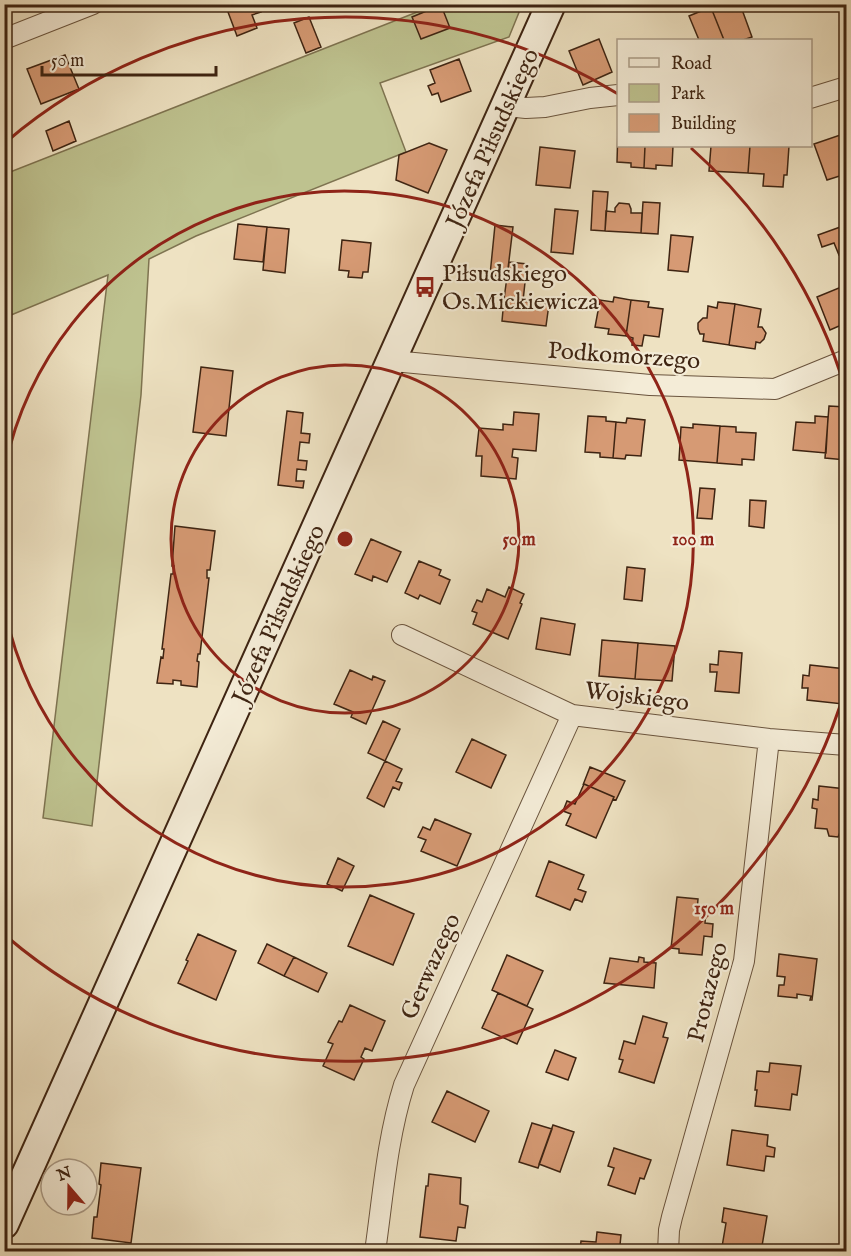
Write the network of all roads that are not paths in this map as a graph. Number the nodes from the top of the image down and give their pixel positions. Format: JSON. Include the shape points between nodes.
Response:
{"nodes":[{"id":1,"x":93,"y":4,"type":"edge"},
{"id":2,"x":551,"y":4,"type":"edge"},
{"id":3,"x":4,"y":39,"type":"edge"},
{"id":4,"x":846,"y":87,"type":"edge"},
{"id":5,"x":617,"y":95,"type":"edge"},
{"id":6,"x":812,"y":97,"type":"edge"},
{"id":7,"x":507,"y":105,"type":"junction"},
{"id":8,"x":846,"y":360,"type":"edge"},
{"id":9,"x":393,"y":361,"type":"junction"},
{"id":10,"x":402,"y":635,"type":"dead end"},
{"id":11,"x":572,"y":714,"type":"junction"},
{"id":12,"x":769,"y":739,"type":"junction"},
{"id":13,"x":846,"y":745,"type":"edge"},
{"id":14,"x":4,"y":1224,"type":"edge"},
{"id":15,"x":375,"y":1251,"type":"edge"},
{"id":16,"x":668,"y":1251,"type":"edge"}],
"edges":[{"from":1,"to":3,"type":"street"},
{"from":2,"to":7,"type":"street","name":"Józefa Piłsudskiego"},
{"from":4,"to":6,"type":"street"},
{"from":5,"to":7,"type":"street","via":[[545,107]]},
{"from":7,"to":9,"type":"street","name":"Józefa Piłsudskiego"},
{"from":8,"to":9,"type":"street","name":"Podkomorzego","via":[[775,389],[650,386]]},
{"from":9,"to":14,"type":"street","name":"Józefa Piłsudskiego"},
{"from":10,"to":11,"type":"street","name":"Wojskiego"},
{"from":11,"to":12,"type":"street","name":"Wojskiego"},
{"from":11,"to":15,"type":"street","name":"Gerwazego","via":[[404,1085],[391,1135]]},
{"from":12,"to":13,"type":"street","name":"Wojskiego"},
{"from":12,"to":16,"type":"street","name":"Protazego","via":[[744,961],[672,1217]]}]}
